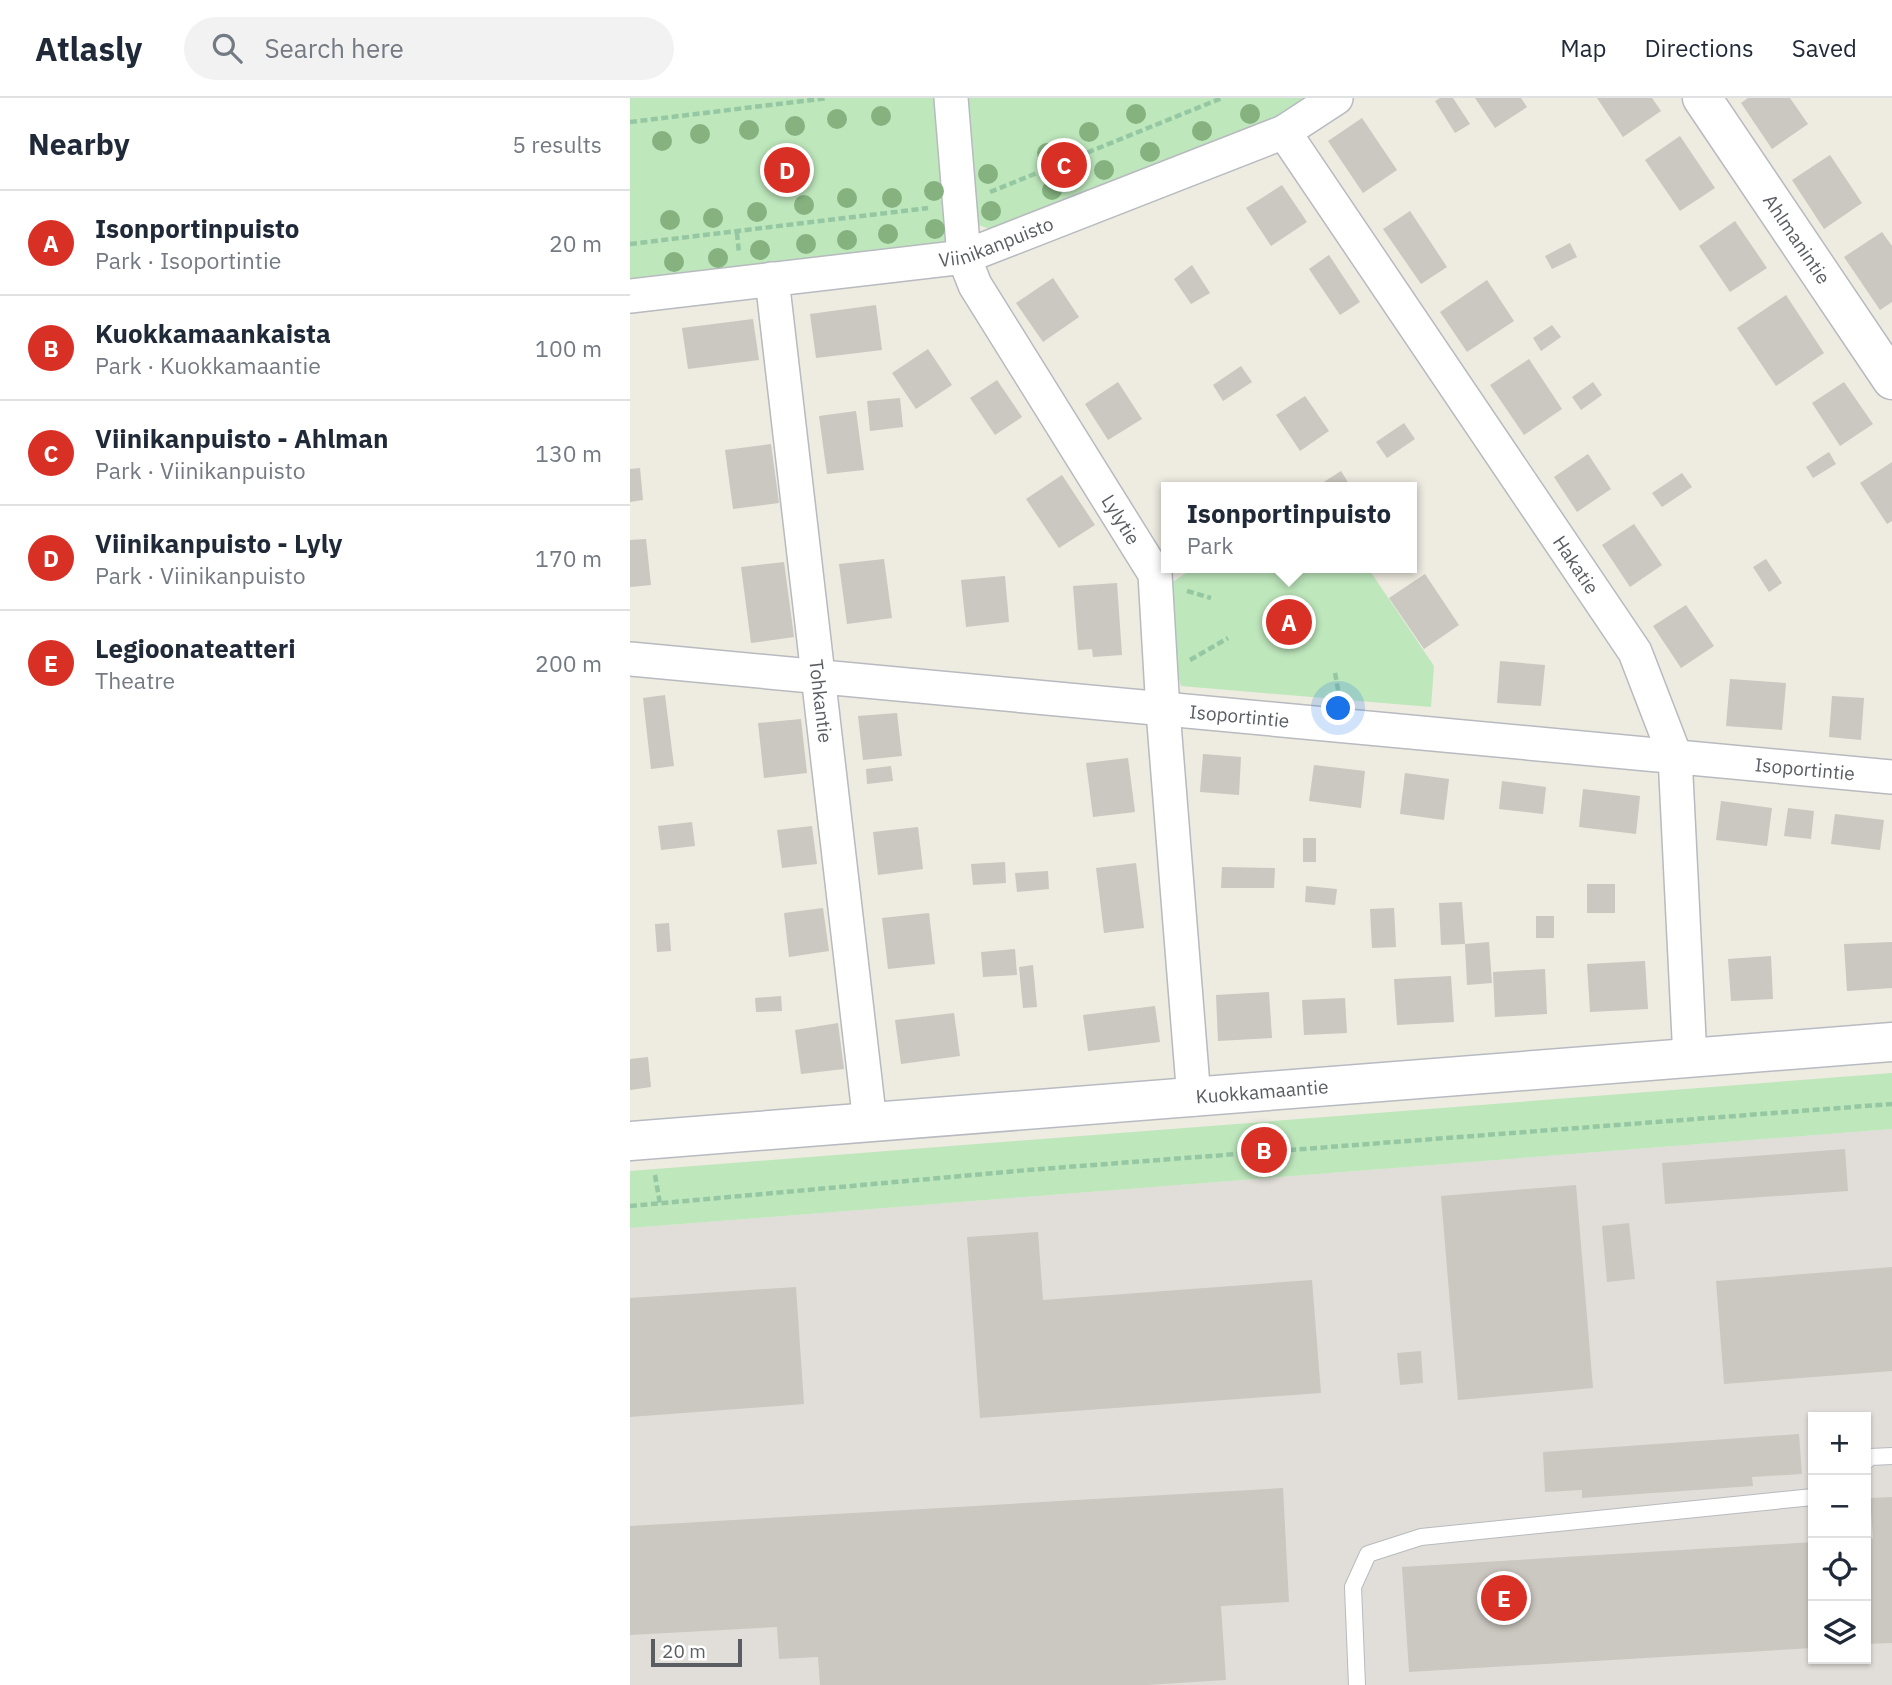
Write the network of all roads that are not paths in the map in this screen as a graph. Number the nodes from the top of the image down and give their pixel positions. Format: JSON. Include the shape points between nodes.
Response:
{"nodes":[{"id":1,"x":951,"y":98,"type":"edge"},
{"id":2,"x":1336,"y":98,"type":"edge"},
{"id":3,"x":1702,"y":98,"type":"edge"},
{"id":4,"x":1284,"y":132,"type":"junction"},
{"id":5,"x":964,"y":257,"type":"junction"},
{"id":6,"x":772,"y":279,"type":"junction"},
{"id":7,"x":630,"y":296,"type":"edge"},
{"id":8,"x":1892,"y":380,"type":"edge"},
{"id":9,"x":630,"y":659,"type":"edge"},
{"id":10,"x":821,"y":676,"type":"junction"},
{"id":11,"x":1163,"y":711,"type":"junction"},
{"id":12,"x":1675,"y":756,"type":"junction"},
{"id":13,"x":1892,"y":777,"type":"edge"},
{"id":14,"x":1892,"y":1042,"type":"edge"},
{"id":15,"x":1690,"y":1059,"type":"junction"},
{"id":16,"x":1194,"y":1099,"type":"junction"},
{"id":17,"x":870,"y":1123,"type":"junction"},
{"id":18,"x":630,"y":1141,"type":"edge"},
{"id":19,"x":1892,"y":1456,"type":"edge"},
{"id":20,"x":1871,"y":1457,"type":"edge"},
{"id":21,"x":1808,"y":1497,"type":"edge"},
{"id":22,"x":1357,"y":1685,"type":"edge"}],
"edges":[{"from":1,"to":5,"type":"street","name":"Lylytie"},
{"from":2,"to":4,"type":"street","name":"Viinikanpuisto"},
{"from":3,"to":8,"type":"main road","name":"Ahlmanintie"},
{"from":4,"to":5,"type":"street","name":"Viinikanpuisto"},
{"from":4,"to":12,"type":"street","name":"Hakatie","via":[[1635,652]]},
{"from":5,"to":6,"type":"street","name":"Viinikanpuisto"},
{"from":5,"to":11,"type":"street","name":"Lylytie","via":[[975,285],[1155,574]]},
{"from":6,"to":7,"type":"street","name":"Viinikanpuisto"},
{"from":6,"to":10,"type":"street","name":"Tohkantie"},
{"from":9,"to":10,"type":"street","name":"Isoportintie"},
{"from":10,"to":11,"type":"street","name":"Isoportintie"},
{"from":10,"to":17,"type":"street","name":"Tohkantie"},
{"from":11,"to":12,"type":"street","name":"Isoportintie"},
{"from":11,"to":16,"type":"street","name":"Lylytie"},
{"from":12,"to":13,"type":"street","name":"Isoportintie"},
{"from":12,"to":15,"type":"street","name":"Hakatie"},
{"from":14,"to":15,"type":"main road","name":"Kuokkamaantie"},
{"from":15,"to":16,"type":"main road","name":"Kuokkamaantie"},
{"from":16,"to":17,"type":"main road","name":"Kuokkamaantie"},
{"from":17,"to":18,"type":"main road","name":"Kuokkamaantie"},
{"from":19,"to":20,"type":"lane"},
{"from":21,"to":22,"type":"lane","via":[[1420,1536],[1368,1554],[1353,1587]]}]}
